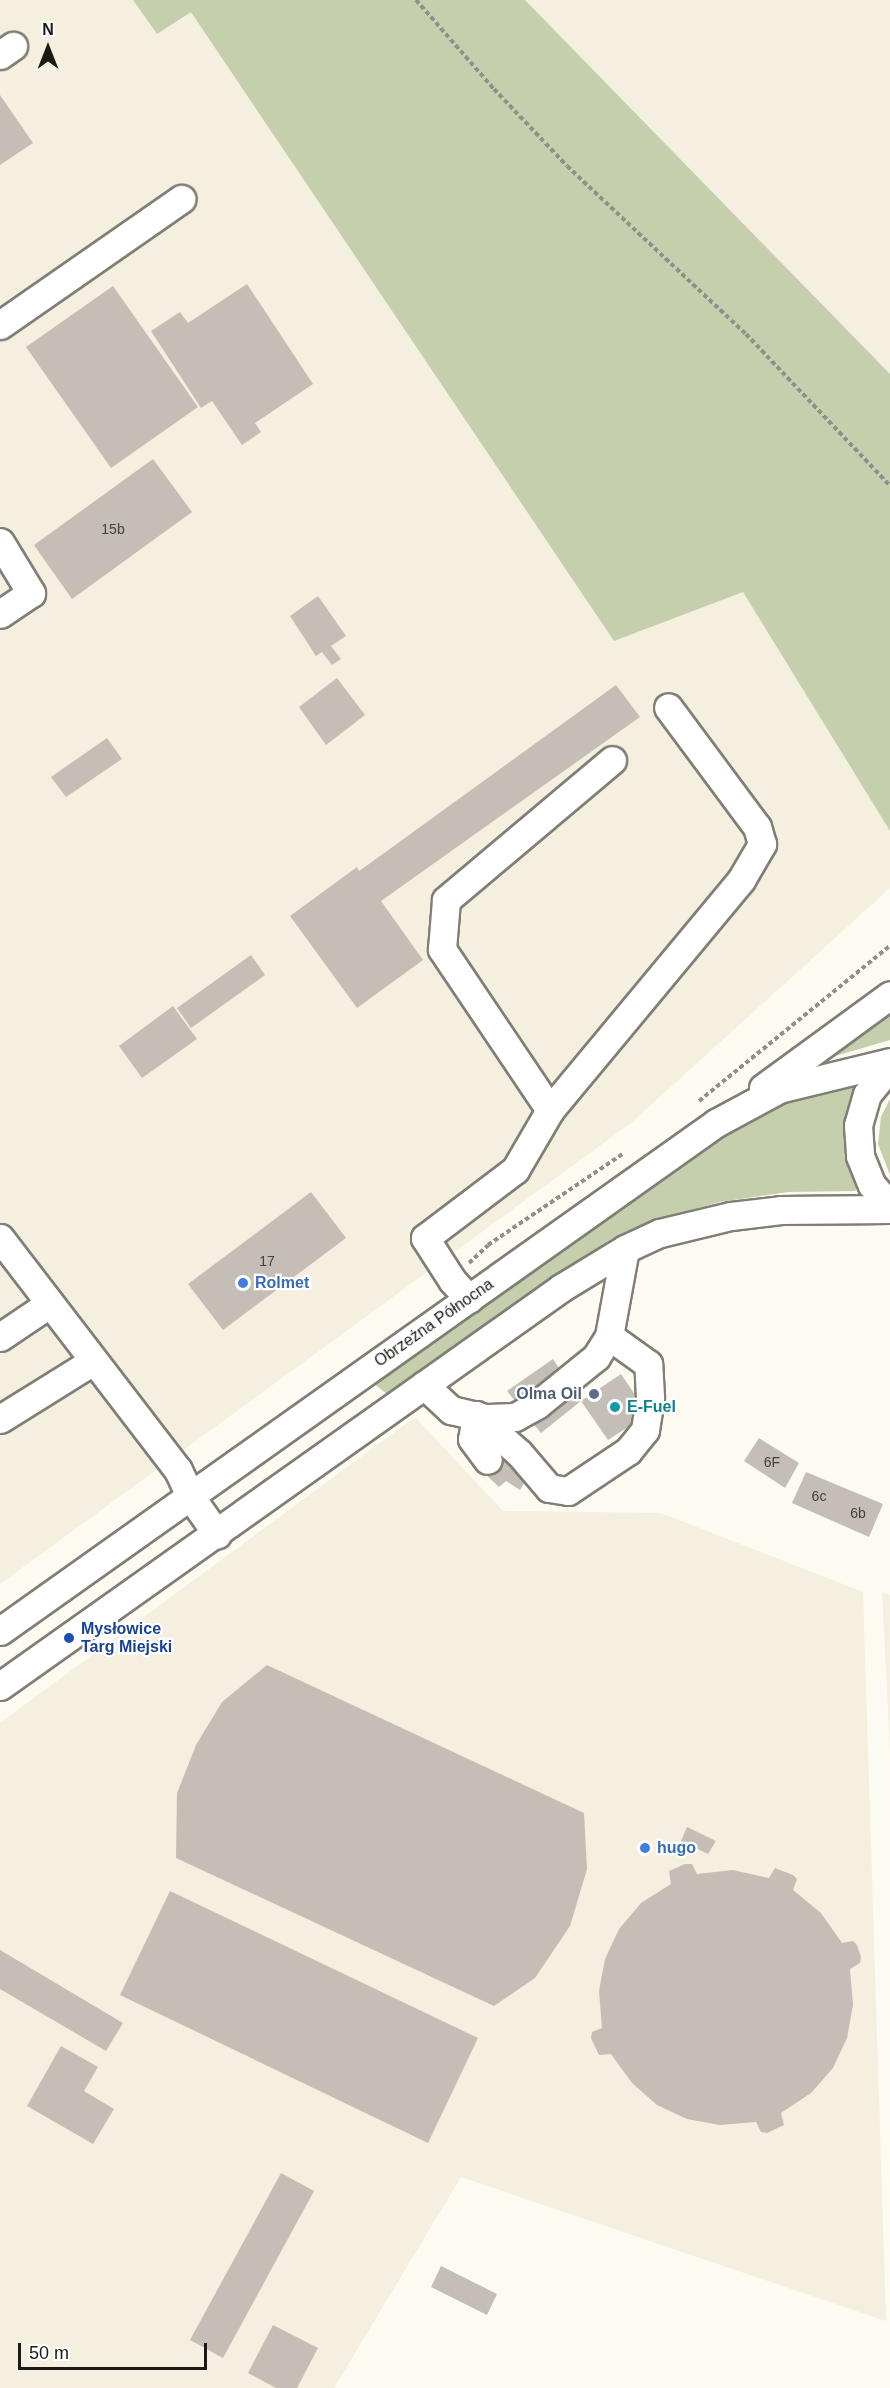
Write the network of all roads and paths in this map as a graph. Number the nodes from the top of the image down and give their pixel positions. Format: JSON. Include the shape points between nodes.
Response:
{"nodes":[{"id":1,"x":416,"y":0,"type":"edge"},
{"id":2,"x":181,"y":199,"type":"dead end"},
{"id":3,"x":0,"y":325,"type":"edge"},
{"id":4,"x":890,"y":486,"type":"edge"},
{"id":5,"x":0,"y":542,"type":"edge"},
{"id":6,"x":0,"y":614,"type":"edge"},
{"id":7,"x":668,"y":707,"type":"dead end"},
{"id":8,"x":612,"y":760,"type":"dead end"},
{"id":9,"x":890,"y":946,"type":"edge"},
{"id":10,"x":890,"y":995,"type":"edge"},
{"id":11,"x":890,"y":1064,"type":"edge"},
{"id":12,"x":696,"y":1103,"type":"dead end"},
{"id":13,"x":550,"y":1110,"type":"junction"},
{"id":14,"x":716,"y":1123,"type":"junction"},
{"id":15,"x":633,"y":1148,"type":"dead end"},
{"id":16,"x":890,"y":1208,"type":"edge"},
{"id":17,"x":625,"y":1249,"type":"junction"},
{"id":18,"x":5,"y":1255,"type":"edge"},
{"id":19,"x":461,"y":1289,"type":"junction"},
{"id":20,"x":49,"y":1304,"type":"junction"},
{"id":21,"x":609,"y":1336,"type":"junction"},
{"id":22,"x":0,"y":1337,"type":"edge"},
{"id":23,"x":93,"y":1361,"type":"junction"},
{"id":24,"x":424,"y":1385,"type":"junction"},
{"id":25,"x":476,"y":1415,"type":"junction"},
{"id":26,"x":0,"y":1419,"type":"edge"},
{"id":27,"x":488,"y":1460,"type":"dead end"},
{"id":28,"x":190,"y":1496,"type":"junction"},
{"id":29,"x":217,"y":1534,"type":"junction"},
{"id":30,"x":0,"y":1631,"type":"edge"},
{"id":31,"x":0,"y":1686,"type":"edge"}],
"edges":[{"from":1,"to":4,"type":"path","via":[[567,166],[746,334]]},
{"from":2,"to":3,"type":"street"},
{"from":5,"to":6,"type":"street","via":[[31,593]]},
{"from":7,"to":13,"type":"street","via":[[757,826],[762,844],[741,880]]},
{"from":8,"to":13,"type":"street","via":[[446,900],[442,949]]},
{"from":9,"to":12,"type":"path"},
{"from":10,"to":14,"type":"street"},
{"from":11,"to":14,"type":"street","name":"Obrzeżna Północna","via":[[779,1089]]},
{"from":11,"to":16,"type":"street","via":[[867,1094],[858,1125],[860,1156],[872,1185]]},
{"from":13,"to":19,"type":"street","via":[[515,1170],[425,1238]]},
{"from":14,"to":19,"type":"street","name":"Obrzeżna Północna"},
{"from":15,"to":19,"type":"path","via":[[488,1245]]},
{"from":16,"to":17,"type":"street","via":[[781,1210],[731,1216],[660,1233]]},
{"from":17,"to":21,"type":"street"},
{"from":17,"to":24,"type":"street","via":[[561,1288]]},
{"from":18,"to":20,"type":"street"},
{"from":19,"to":28,"type":"street","name":"Obrzeżna Północna"},
{"from":20,"to":22,"type":"street"},
{"from":20,"to":23,"type":"street"},
{"from":21,"to":25,"type":"street","via":[[596,1357],[538,1404],[515,1417]]},
{"from":21,"to":25,"type":"street","via":[[648,1365],[650,1397],[645,1430],[628,1450],[568,1491],[537,1485],[519,1453]]},
{"from":23,"to":26,"type":"street"},
{"from":23,"to":28,"type":"street","via":[[178,1470]]},
{"from":24,"to":25,"type":"street","via":[[451,1410]]},
{"from":24,"to":29,"type":"street"},
{"from":25,"to":27,"type":"street","via":[[472,1439]]},
{"from":28,"to":29,"type":"street"},
{"from":28,"to":30,"type":"street","name":"Obrzeżna Północna"},
{"from":29,"to":31,"type":"street"}]}
